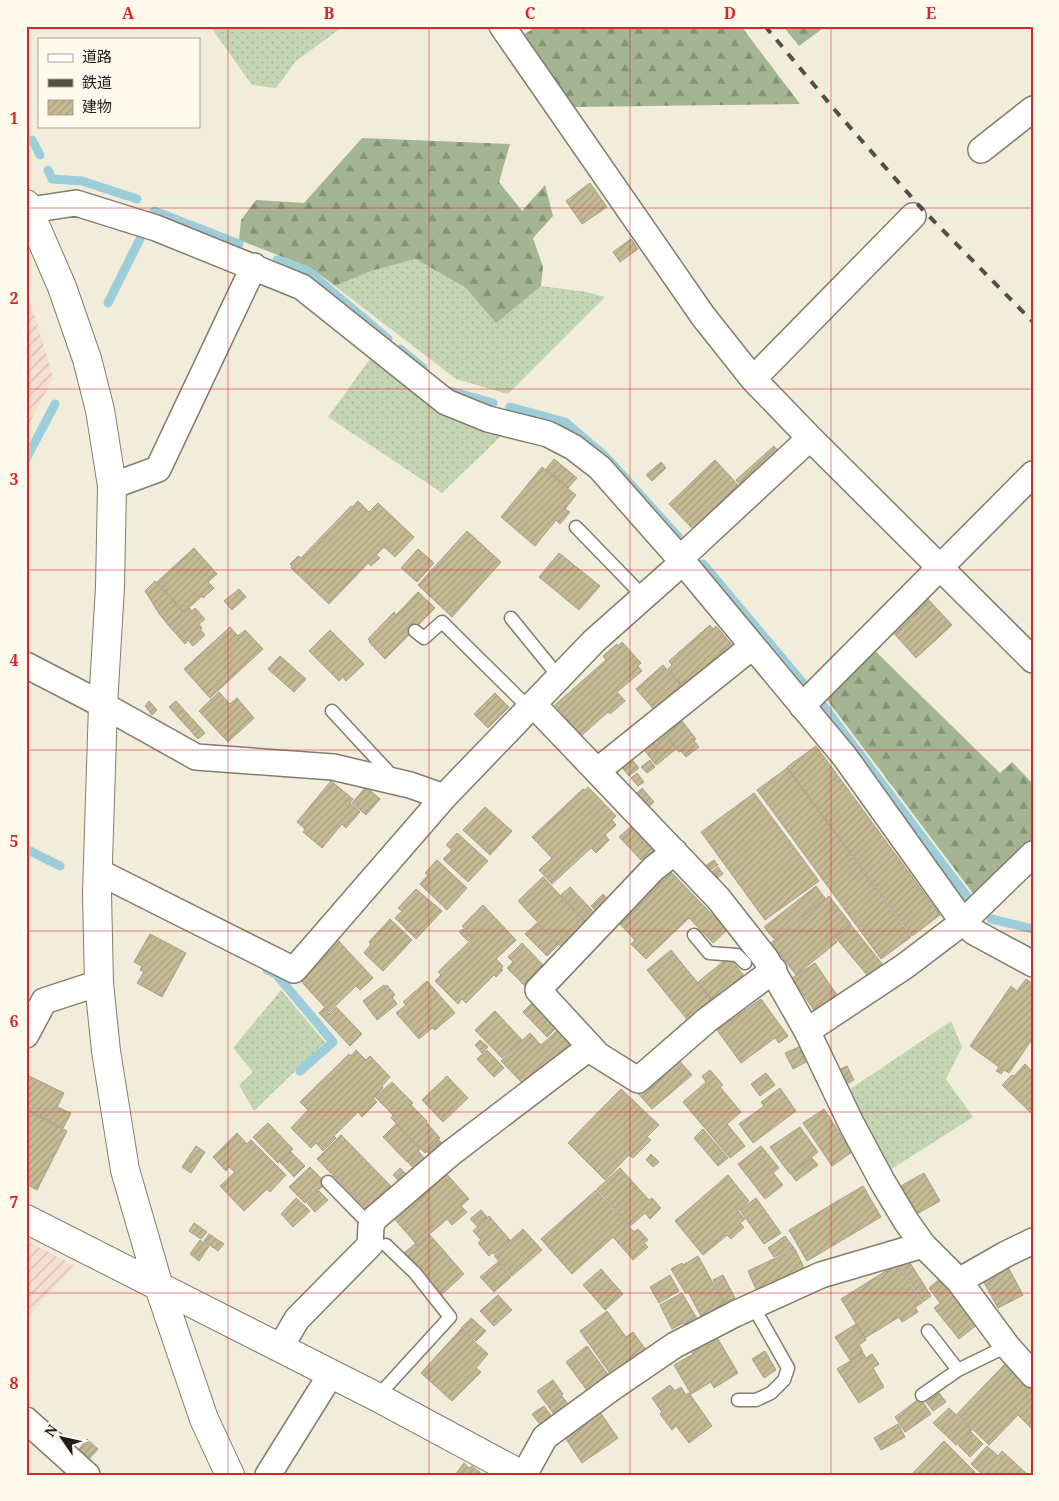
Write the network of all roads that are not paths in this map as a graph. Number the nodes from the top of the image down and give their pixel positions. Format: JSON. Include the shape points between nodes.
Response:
{"nodes":[{"id":1,"x":502,"y":26,"type":"edge"},
{"id":2,"x":1033,"y":109,"type":"edge"},
{"id":3,"x":980,"y":150,"type":"dead end"},
{"id":4,"x":28,"y":207,"type":"edge"},
{"id":5,"x":913,"y":216,"type":"dead end"},
{"id":6,"x":254,"y":266,"type":"junction"},
{"id":7,"x":753,"y":379,"type":"junction"},
{"id":8,"x":810,"y":438,"type":"junction"},
{"id":9,"x":1033,"y":474,"type":"edge"},
{"id":10,"x":112,"y":486,"type":"junction"},
{"id":11,"x":576,"y":527,"type":"dead end"},
{"id":12,"x":683,"y":562,"type":"junction"},
{"id":13,"x":940,"y":568,"type":"junction"},
{"id":14,"x":644,"y":597,"type":"junction"},
{"id":15,"x":511,"y":618,"type":"dead end"},
{"id":16,"x":416,"y":631,"type":"dead end"},
{"id":17,"x":752,"y":646,"type":"junction"},
{"id":18,"x":1033,"y":660,"type":"edge"},
{"id":19,"x":26,"y":665,"type":"edge"},
{"id":20,"x":559,"y":677,"type":"junction"},
{"id":21,"x":103,"y":705,"type":"junction"},
{"id":22,"x":531,"y":706,"type":"junction"},
{"id":23,"x":802,"y":706,"type":"junction"},
{"id":24,"x":332,"y":711,"type":"dead end"},
{"id":25,"x":597,"y":771,"type":"junction"},
{"id":26,"x":398,"y":782,"type":"junction"},
{"id":27,"x":444,"y":797,"type":"junction"},
{"id":28,"x":675,"y":852,"type":"junction"},
{"id":29,"x":1033,"y":854,"type":"edge"},
{"id":30,"x":97,"y":870,"type":"junction"},
{"id":31,"x":963,"y":922,"type":"junction"},
{"id":32,"x":694,"y":935,"type":"dead end"},
{"id":33,"x":1033,"y":964,"type":"edge"},
{"id":34,"x":757,"y":970,"type":"junction"},
{"id":35,"x":99,"y":983,"type":"junction"},
{"id":36,"x":807,"y":1031,"type":"junction"},
{"id":37,"x":26,"y":1035,"type":"edge"},
{"id":38,"x":590,"y":1047,"type":"junction"},
{"id":39,"x":328,"y":1182,"type":"dead end"},
{"id":40,"x":26,"y":1219,"type":"edge"},
{"id":41,"x":379,"y":1236,"type":"junction"},
{"id":42,"x":1033,"y":1241,"type":"edge"},
{"id":43,"x":923,"y":1245,"type":"junction"},
{"id":44,"x":959,"y":1281,"type":"junction"},
{"id":45,"x":159,"y":1287,"type":"junction"},
{"id":46,"x":753,"y":1306,"type":"junction"},
{"id":47,"x":928,"y":1331,"type":"dead end"},
{"id":48,"x":1007,"y":1346,"type":"junction"},
{"id":49,"x":280,"y":1348,"type":"junction"},
{"id":50,"x":958,"y":1370,"type":"junction"},
{"id":51,"x":331,"y":1374,"type":"junction"},
{"id":52,"x":1033,"y":1375,"type":"edge"},
{"id":53,"x":922,"y":1395,"type":"dead end"},
{"id":54,"x":376,"y":1397,"type":"junction"},
{"id":55,"x":738,"y":1400,"type":"dead end"},
{"id":56,"x":26,"y":1420,"type":"edge"},
{"id":57,"x":87,"y":1475,"type":"edge"},
{"id":58,"x":230,"y":1475,"type":"edge"},
{"id":59,"x":268,"y":1475,"type":"edge"},
{"id":60,"x":523,"y":1475,"type":"edge"}],
"edges":[{"from":1,"to":7,"type":"street","via":[[703,316]]},
{"from":2,"to":3,"type":"street"},
{"from":4,"to":6,"type":"street","via":[[76,203],[156,228]]},
{"from":4,"to":10,"type":"street","via":[[62,287],[87,359],[100,410]]},
{"from":5,"to":7,"type":"street"},
{"from":6,"to":10,"type":"street","via":[[158,469]]},
{"from":6,"to":12,"type":"street","via":[[302,287],[446,402],[488,419],[548,434],[573,447],[600,468]]},
{"from":7,"to":8,"type":"street"},
{"from":8,"to":12,"type":"street","via":[[686,553]]},
{"from":8,"to":13,"type":"street"},
{"from":9,"to":13,"type":"street"},
{"from":10,"to":21,"type":"street"},
{"from":11,"to":14,"type":"lane"},
{"from":12,"to":14,"type":"street"},
{"from":12,"to":17,"type":"street"},
{"from":13,"to":18,"type":"street"},
{"from":13,"to":23,"type":"street"},
{"from":14,"to":20,"type":"street"},
{"from":15,"to":20,"type":"lane"},
{"from":16,"to":22,"type":"lane","via":[[424,638],[442,622]]},
{"from":17,"to":23,"type":"street"},
{"from":17,"to":25,"type":"street"},
{"from":19,"to":21,"type":"street"},
{"from":20,"to":22,"type":"street"},
{"from":21,"to":26,"type":"street","via":[[196,757],[333,767]]},
{"from":21,"to":30,"type":"street"},
{"from":22,"to":25,"type":"street"},
{"from":22,"to":27,"type":"street"},
{"from":23,"to":31,"type":"street","via":[[845,757]]},
{"from":24,"to":26,"type":"lane"},
{"from":25,"to":28,"type":"street"},
{"from":26,"to":27,"type":"street"},
{"from":27,"to":30,"type":"street","via":[[294,970]]},
{"from":28,"to":34,"type":"street","via":[[718,898],[766,959]]},
{"from":28,"to":38,"type":"street","via":[[654,868],[538,990]]},
{"from":29,"to":31,"type":"street"},
{"from":30,"to":35,"type":"street"},
{"from":31,"to":33,"type":"street","via":[[974,932]]},
{"from":31,"to":36,"type":"street","via":[[905,966]]},
{"from":32,"to":34,"type":"lane","via":[[709,952],[737,955]]},
{"from":34,"to":36,"type":"street"},
{"from":34,"to":38,"type":"street","via":[[707,1020],[638,1080]]},
{"from":35,"to":37,"type":"street","via":[[44,1001]]},
{"from":35,"to":45,"type":"street","via":[[125,1170]]},
{"from":36,"to":43,"type":"street","via":[[882,1181]]},
{"from":38,"to":41,"type":"street","via":[[451,1153],[374,1219]]},
{"from":39,"to":41,"type":"lane"},
{"from":40,"to":45,"type":"street"},
{"from":41,"to":49,"type":"street","via":[[297,1319]]},
{"from":41,"to":54,"type":"lane","via":[[450,1317]]},
{"from":42,"to":44,"type":"street"},
{"from":43,"to":44,"type":"street"},
{"from":43,"to":46,"type":"street","via":[[821,1275]]},
{"from":44,"to":48,"type":"street"},
{"from":45,"to":49,"type":"street"},
{"from":45,"to":58,"type":"street","via":[[204,1419]]},
{"from":46,"to":55,"type":"lane","via":[[788,1368],[784,1380],[771,1393],[756,1400]]},
{"from":46,"to":60,"type":"street","via":[[675,1345],[545,1437]]},
{"from":47,"to":50,"type":"lane"},
{"from":48,"to":50,"type":"lane"},
{"from":48,"to":52,"type":"street"},
{"from":49,"to":51,"type":"street"},
{"from":50,"to":53,"type":"lane"},
{"from":51,"to":54,"type":"street"},
{"from":51,"to":59,"type":"street"},
{"from":54,"to":60,"type":"street"},
{"from":56,"to":57,"type":"street"}]}
